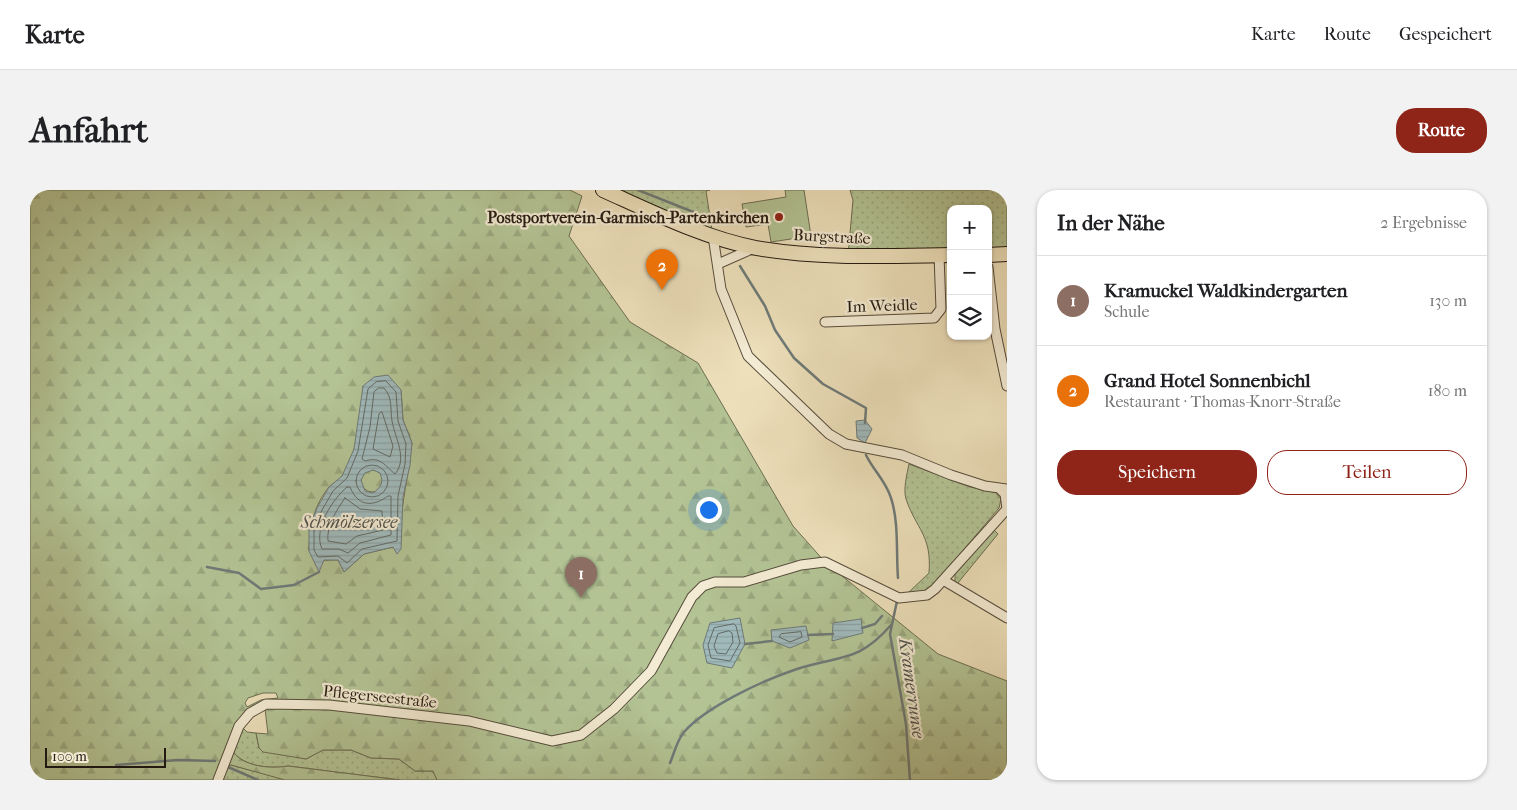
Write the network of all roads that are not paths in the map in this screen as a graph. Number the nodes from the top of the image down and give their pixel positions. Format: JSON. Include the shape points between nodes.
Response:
{"nodes":[{"id":1,"x":603,"y":190,"type":"edge"},
{"id":2,"x":713,"y":236,"type":"junction"},
{"id":3,"x":756,"y":248,"type":"junction"},
{"id":4,"x":1007,"y":254,"type":"edge"},
{"id":5,"x":945,"y":255,"type":"edge"},
{"id":6,"x":992,"y":255,"type":"edge"},
{"id":7,"x":718,"y":264,"type":"junction"},
{"id":8,"x":991,"y":295,"type":"edge"},
{"id":9,"x":825,"y":322,"type":"dead end"},
{"id":10,"x":1007,"y":386,"type":"edge"},
{"id":11,"x":1004,"y":489,"type":"edge"},
{"id":12,"x":1007,"y":509,"type":"edge"},
{"id":13,"x":943,"y":580,"type":"junction"},
{"id":14,"x":1007,"y":618,"type":"edge"},
{"id":15,"x":218,"y":780,"type":"edge"}],
"edges":[{"from":1,"to":2,"type":"main road","name":"Burgstraße"},
{"from":2,"to":3,"type":"main road","name":"Burgstraße"},
{"from":2,"to":7,"type":"street"},
{"from":3,"to":5,"type":"main road","name":"Burgstraße","via":[[827,255]]},
{"from":3,"to":7,"type":"street"},
{"from":4,"to":6,"type":"main road"},
{"from":5,"to":9,"type":"street","name":"Im Weidle","via":[[941,309],[934,318]]},
{"from":7,"to":11,"type":"street","via":[[720,289],[748,356],[830,434],[846,444],[902,455],[951,475]]},
{"from":8,"to":10,"type":"street"},
{"from":11,"to":12,"type":"street"},
{"from":12,"to":13,"type":"street"},
{"from":13,"to":14,"type":"street"},
{"from":13,"to":15,"type":"street","name":"Pflegerseestraße","via":[[927,595],[899,598],[825,562],[744,582],[715,582],[703,586],[692,597],[651,671],[614,709],[581,735],[552,741],[469,720],[329,705],[266,704],[250,712],[239,726]]}]}
